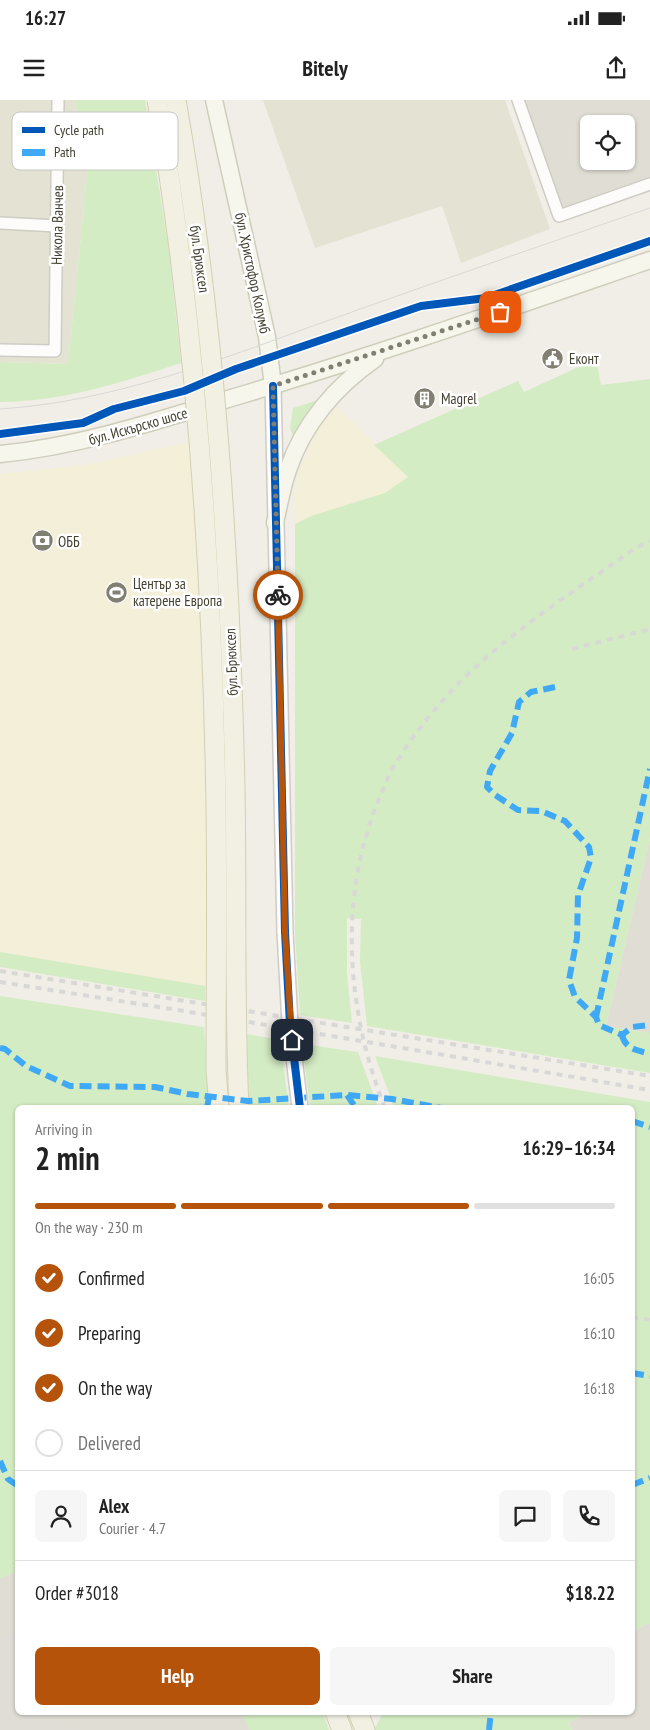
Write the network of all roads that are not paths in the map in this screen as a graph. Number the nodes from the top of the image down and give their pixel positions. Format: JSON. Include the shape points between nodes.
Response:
{"nodes":[{"id":1,"x":214,"y":100,"type":"edge"},
{"id":2,"x":518,"y":100,"type":"edge"},
{"id":3,"x":178,"y":113,"type":"edge"},
{"id":4,"x":57,"y":170,"type":"edge"},
{"id":5,"x":167,"y":170,"type":"edge"},
{"id":6,"x":650,"y":184,"type":"edge"},
{"id":7,"x":0,"y":223,"type":"edge"},
{"id":8,"x":57,"y":226,"type":"junction"},
{"id":9,"x":650,"y":260,"type":"edge"},
{"id":10,"x":392,"y":348,"type":"junction"},
{"id":11,"x":0,"y":350,"type":"edge"},
{"id":12,"x":273,"y":386,"type":"junction"},
{"id":13,"x":0,"y":454,"type":"edge"},
{"id":14,"x":275,"y":522,"type":"junction"},
{"id":15,"x":219,"y":1105,"type":"edge"},
{"id":16,"x":240,"y":1105,"type":"edge"},
{"id":17,"x":300,"y":1105,"type":"edge"},
{"id":18,"x":336,"y":1715,"type":"edge"},
{"id":19,"x":352,"y":1715,"type":"edge"},
{"id":20,"x":359,"y":1715,"type":"edge"},
{"id":21,"x":344,"y":1730,"type":"edge"},
{"id":22,"x":365,"y":1730,"type":"edge"}],
"edges":[{"from":1,"to":12,"type":"main road","name":"бул. Христофор Колумб","via":[[266,332]]},
{"from":2,"to":6,"type":"street","via":[[559,216]]},
{"from":3,"to":16,"type":"main road","name":"бул. Брюксел","bridge":true,"via":[[204,288],[227,566],[235,791]]},
{"from":4,"to":8,"type":"street","name":"Никола Ванчев"},
{"from":5,"to":15,"type":"main road","name":"бул. Брюксел","bridge":true,"via":[[184,289],[208,568],[215,760]]},
{"from":7,"to":8,"type":"street"},
{"from":8,"to":11,"type":"street","name":"Никола Ванчев","via":[[55,351]]},
{"from":9,"to":10,"type":"main road"},
{"from":10,"to":12,"type":"main road","name":"бул. Искърско шосе"},
{"from":10,"to":14,"type":"main road","via":[[355,373],[316,416],[287,470]]},
{"from":12,"to":13,"type":"main road","name":"бул. Искърско шосе","via":[[84,441]]},
{"from":12,"to":14,"type":"street","name":"бул. Христофор Колумб"},
{"from":14,"to":17,"type":"street","name":"бул. Христофор Колумб","bridge":true,"via":[[285,932],[290,1024]]},
{"from":18,"to":21,"type":"main road"},
{"from":19,"to":21,"type":"street"},
{"from":20,"to":22,"type":"main road"}]}
